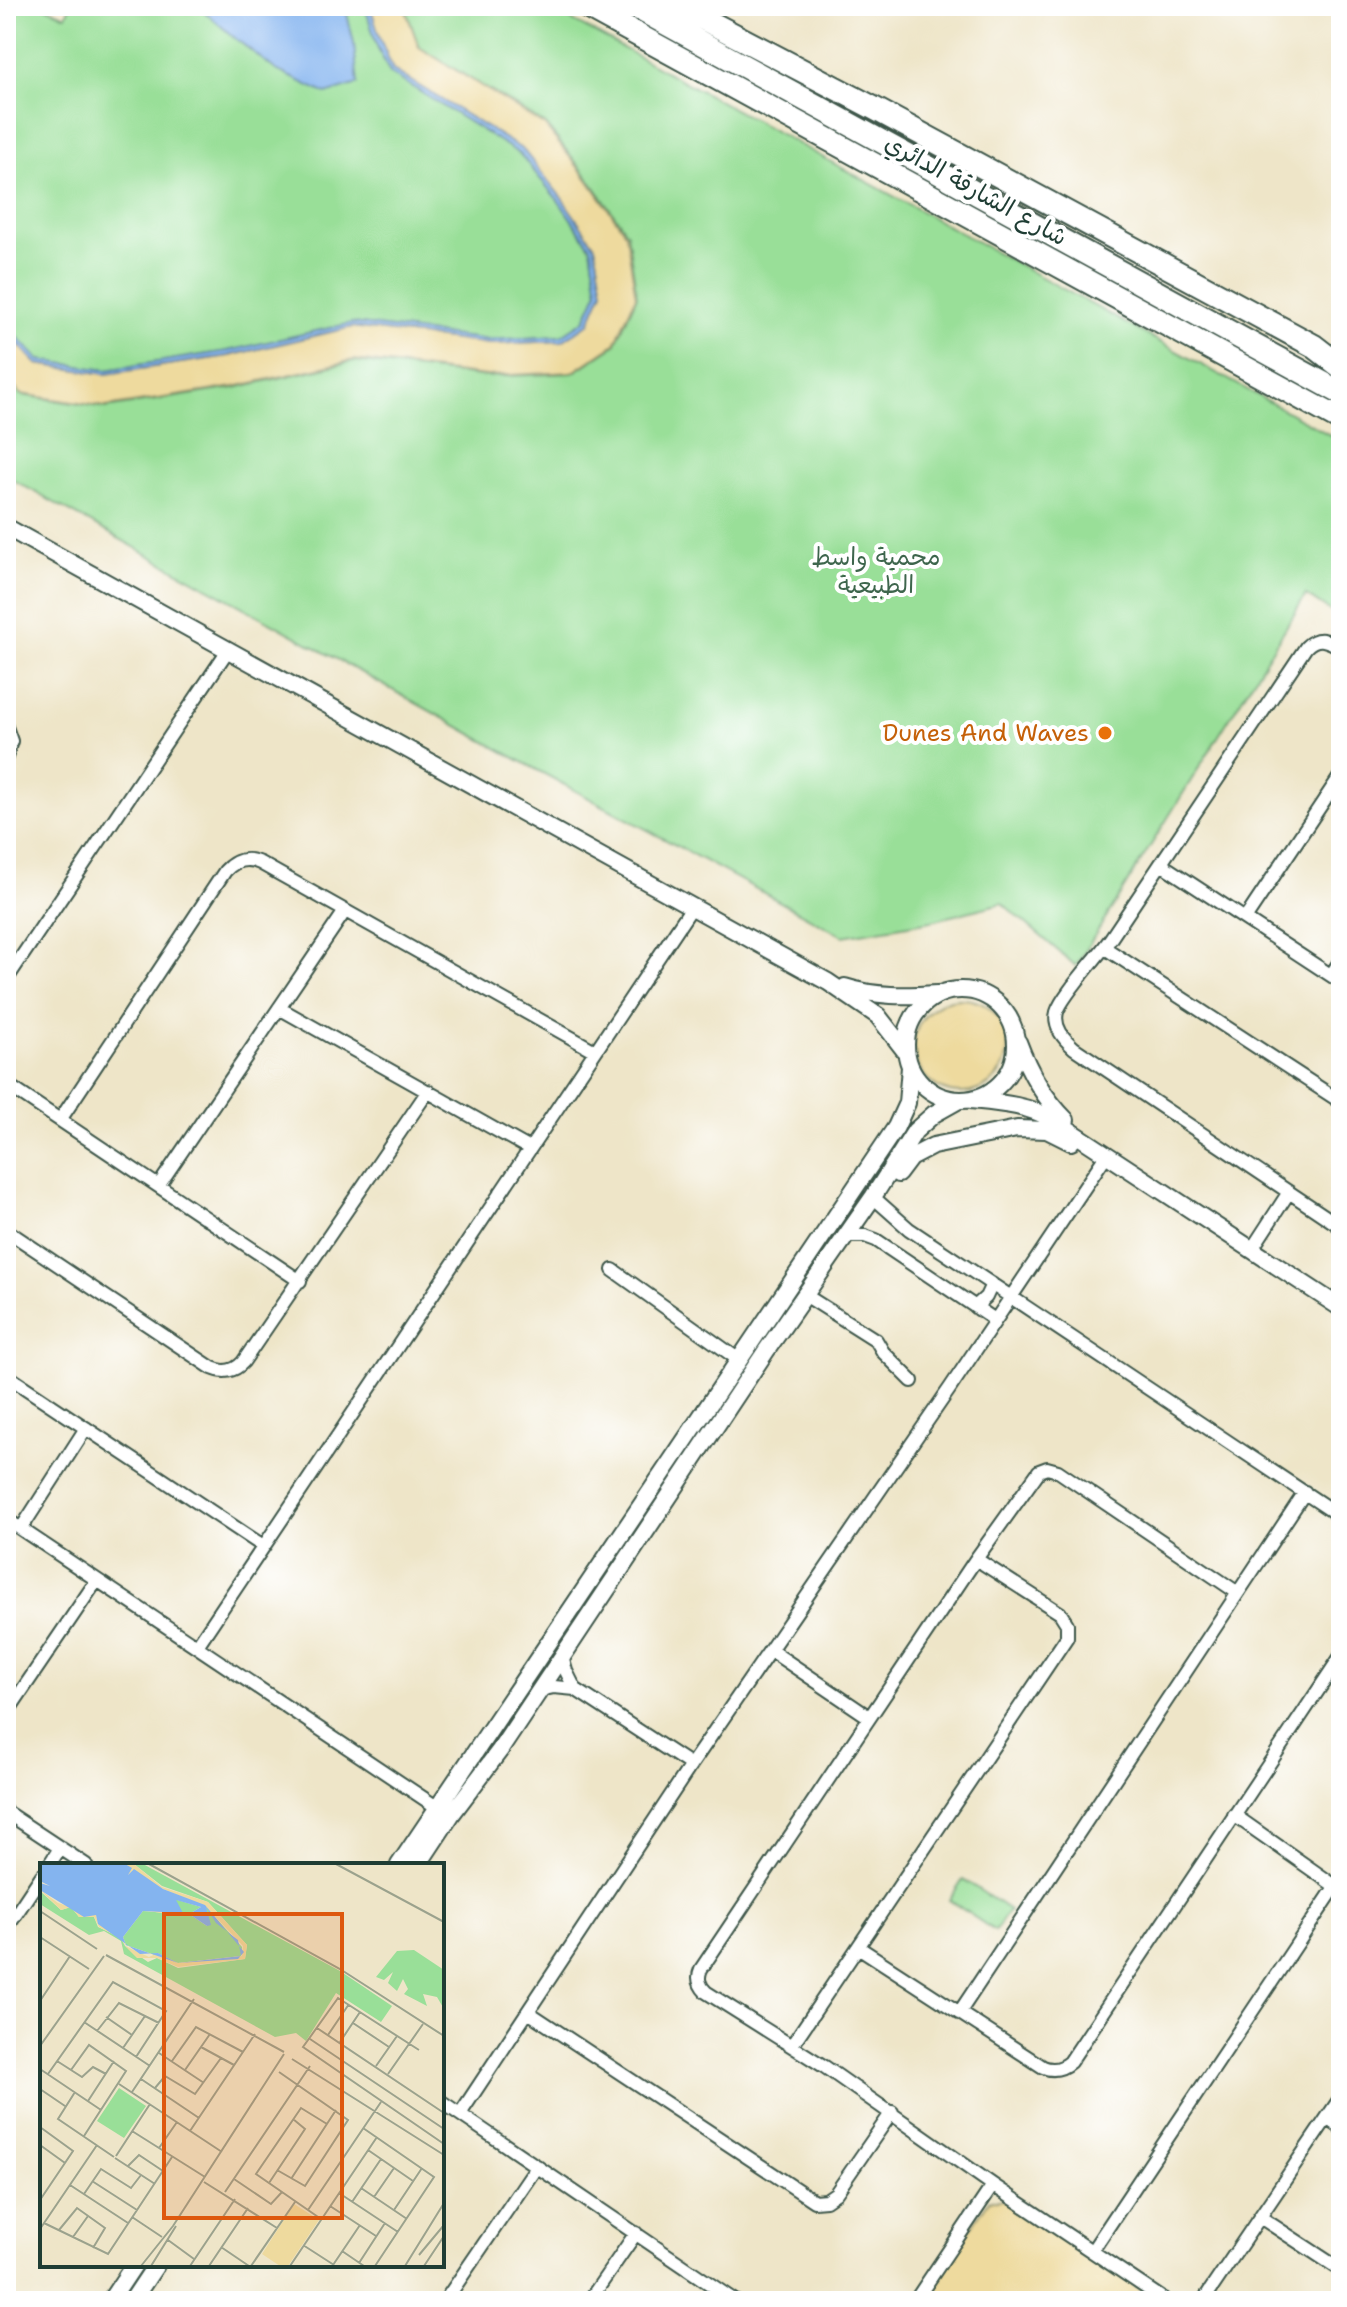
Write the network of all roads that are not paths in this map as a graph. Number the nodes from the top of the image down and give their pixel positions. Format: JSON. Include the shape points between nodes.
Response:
{"nodes":[{"id":1,"x":585,"y":6,"type":"edge"},
{"id":2,"x":634,"y":6,"type":"edge"},
{"id":3,"x":679,"y":6,"type":"edge"},
{"id":4,"x":1341,"y":367,"type":"edge"},
{"id":5,"x":1341,"y":393,"type":"edge"},
{"id":6,"x":1341,"y":420,"type":"edge"},
{"id":7,"x":6,"y":527,"type":"edge"},
{"id":8,"x":1341,"y":648,"type":"edge"},
{"id":9,"x":228,"y":650,"type":"junction"},
{"id":10,"x":6,"y":727,"type":"edge"},
{"id":11,"x":6,"y":757,"type":"edge"},
{"id":12,"x":1341,"y":775,"type":"edge"},
{"id":13,"x":1161,"y":864,"type":"junction"},
{"id":14,"x":692,"y":907,"type":"junction"},
{"id":15,"x":345,"y":911,"type":"junction"},
{"id":16,"x":1245,"y":919,"type":"junction"},
{"id":17,"x":1105,"y":948,"type":"junction"},
{"id":18,"x":1341,"y":960,"type":"edge"},
{"id":19,"x":1336,"y":979,"type":"edge"},
{"id":20,"x":6,"y":980,"type":"edge"},
{"id":21,"x":828,"y":982,"type":"junction"},
{"id":22,"x":942,"y":993,"type":"junction"},
{"id":23,"x":279,"y":1008,"type":"junction"},
{"id":24,"x":1017,"y":1039,"type":"junction"},
{"id":25,"x":595,"y":1051,"type":"junction"},
{"id":26,"x":908,"y":1059,"type":"junction"},
{"id":27,"x":6,"y":1084,"type":"edge"},
{"id":28,"x":428,"y":1091,"type":"junction"},
{"id":29,"x":965,"y":1100,"type":"junction"},
{"id":30,"x":1341,"y":1102,"type":"edge"},
{"id":31,"x":60,"y":1120,"type":"junction"},
{"id":32,"x":1083,"y":1139,"type":"junction"},
{"id":33,"x":530,"y":1149,"type":"junction"},
{"id":34,"x":1106,"y":1154,"type":"junction"},
{"id":35,"x":159,"y":1185,"type":"junction"},
{"id":36,"x":1289,"y":1192,"type":"junction"},
{"id":37,"x":876,"y":1194,"type":"junction"},
{"id":38,"x":1341,"y":1227,"type":"edge"},
{"id":39,"x":6,"y":1230,"type":"edge"},
{"id":40,"x":847,"y":1236,"type":"junction"},
{"id":41,"x":1252,"y":1249,"type":"junction"},
{"id":42,"x":613,"y":1270,"type":"dead end"},
{"id":43,"x":300,"y":1281,"type":"junction"},
{"id":44,"x":992,"y":1284,"type":"junction"},
{"id":45,"x":784,"y":1294,"type":"junction"},
{"id":46,"x":805,"y":1295,"type":"junction"},
{"id":47,"x":1011,"y":1297,"type":"junction"},
{"id":48,"x":975,"y":1307,"type":"junction"},
{"id":49,"x":1341,"y":1308,"type":"edge"},
{"id":50,"x":995,"y":1320,"type":"junction"},
{"id":51,"x":766,"y":1351,"type":"junction"},
{"id":52,"x":739,"y":1360,"type":"junction"},
{"id":53,"x":6,"y":1375,"type":"edge"},
{"id":54,"x":912,"y":1381,"type":"dead end"},
{"id":55,"x":86,"y":1428,"type":"junction"},
{"id":56,"x":1305,"y":1492,"type":"junction"},
{"id":57,"x":1341,"y":1517,"type":"edge"},
{"id":58,"x":6,"y":1519,"type":"edge"},
{"id":59,"x":21,"y":1529,"type":"junction"},
{"id":60,"x":263,"y":1546,"type":"junction"},
{"id":61,"x":976,"y":1559,"type":"junction"},
{"id":62,"x":97,"y":1580,"type":"junction"},
{"id":63,"x":1238,"y":1593,"type":"junction"},
{"id":64,"x":197,"y":1646,"type":"junction"},
{"id":65,"x":770,"y":1650,"type":"junction"},
{"id":66,"x":1341,"y":1656,"type":"edge"},
{"id":67,"x":562,"y":1657,"type":"junction"},
{"id":68,"x":575,"y":1689,"type":"junction"},
{"id":69,"x":540,"y":1690,"type":"junction"},
{"id":70,"x":6,"y":1714,"type":"edge"},
{"id":71,"x":869,"y":1717,"type":"junction"},
{"id":72,"x":691,"y":1765,"type":"junction"},
{"id":73,"x":438,"y":1808,"type":"junction"},
{"id":74,"x":6,"y":1812,"type":"edge"},
{"id":75,"x":1234,"y":1815,"type":"junction"},
{"id":76,"x":60,"y":1848,"type":"junction"},
{"id":77,"x":50,"y":1863,"type":"edge"},
{"id":78,"x":83,"y":1863,"type":"edge"},
{"id":79,"x":400,"y":1863,"type":"edge"},
{"id":80,"x":419,"y":1863,"type":"edge"},
{"id":81,"x":40,"y":1878,"type":"edge"},
{"id":82,"x":1338,"y":1882,"type":"edge"},
{"id":83,"x":6,"y":1929,"type":"edge"},
{"id":84,"x":858,"y":1947,"type":"junction"},
{"id":85,"x":528,"y":2012,"type":"junction"},
{"id":86,"x":959,"y":2013,"type":"junction"},
{"id":87,"x":792,"y":2045,"type":"junction"},
{"id":88,"x":1341,"y":2097,"type":"edge"},
{"id":89,"x":444,"y":2103,"type":"edge"},
{"id":90,"x":892,"y":2112,"type":"junction"},
{"id":91,"x":460,"y":2114,"type":"junction"},
{"id":92,"x":1327,"y":2118,"type":"junction"},
{"id":93,"x":1341,"y":2128,"type":"edge"},
{"id":94,"x":537,"y":2166,"type":"junction"},
{"id":95,"x":993,"y":2185,"type":"junction"},
{"id":96,"x":1260,"y":2217,"type":"junction"},
{"id":97,"x":636,"y":2233,"type":"junction"},
{"id":98,"x":1092,"y":2251,"type":"junction"},
{"id":99,"x":133,"y":2267,"type":"edge"},
{"id":100,"x":155,"y":2267,"type":"edge"},
{"id":101,"x":1341,"y":2270,"type":"edge"},
{"id":102,"x":110,"y":2301,"type":"edge"},
{"id":103,"x":132,"y":2301,"type":"edge"},
{"id":104,"x":445,"y":2301,"type":"edge"},
{"id":105,"x":589,"y":2301,"type":"edge"},
{"id":106,"x":735,"y":2301,"type":"edge"},
{"id":107,"x":915,"y":2301,"type":"edge"},
{"id":108,"x":1166,"y":2301,"type":"edge"},
{"id":109,"x":1203,"y":2301,"type":"edge"}],
"edges":[{"from":1,"to":6,"type":"highway","name":"شارع الشارقة الدائري"},
{"from":2,"to":5,"type":"highway","name":"شارع الشارقة الدائري"},
{"from":3,"to":4,"type":"highway","via":[[1314,346]]},
{"from":7,"to":9,"type":"main road"},
{"from":8,"to":13,"type":"street","via":[[1320,639],[1306,647]]},
{"from":9,"to":14,"type":"main road"},
{"from":9,"to":20,"type":"street"},
{"from":10,"to":11,"type":"street","via":[[11,741]]},
{"from":12,"to":16,"type":"street"},
{"from":13,"to":16,"type":"street"},
{"from":13,"to":17,"type":"street"},
{"from":14,"to":21,"type":"main road"},
{"from":14,"to":25,"type":"street"},
{"from":15,"to":23,"type":"street"},
{"from":15,"to":25,"type":"street"},
{"from":15,"to":31,"type":"street","via":[[254,861],[229,866]]},
{"from":16,"to":19,"type":"street"},
{"from":17,"to":30,"type":"street"},
{"from":17,"to":36,"type":"street","via":[[1061,1003],[1056,1014],[1064,1038]]},
{"from":18,"to":19,"type":"street"},
{"from":21,"to":22,"type":"main road","via":[[877,994]]},
{"from":21,"to":26,"type":"main road","via":[[878,1016]]},
{"from":22,"to":24,"type":"main road","via":[[962,990],[989,997],[1009,1017]]},
{"from":22,"to":26,"type":"main road","via":[[918,1010],[910,1023]]},
{"from":23,"to":28,"type":"street"},
{"from":23,"to":35,"type":"street"},
{"from":24,"to":29,"type":"main road","via":[[1006,1078],[984,1096]]},
{"from":24,"to":32,"type":"main road","via":[[1044,1095]]},
{"from":25,"to":33,"type":"street"},
{"from":26,"to":29,"type":"main road","via":[[930,1091]]},
{"from":26,"to":45,"type":"main road","via":[[909,1094],[901,1119]]},
{"from":27,"to":31,"type":"street"},
{"from":28,"to":33,"type":"street"},
{"from":28,"to":43,"type":"street"},
{"from":29,"to":32,"type":"main road","via":[[1036,1111]]},
{"from":29,"to":37,"type":"main road","via":[[920,1125]]},
{"from":31,"to":35,"type":"street"},
{"from":32,"to":34,"type":"main road"},
{"from":33,"to":60,"type":"street"},
{"from":34,"to":37,"type":"main road","via":[[1085,1150],[1047,1130],[1017,1129],[926,1149],[910,1158]]},
{"from":34,"to":41,"type":"main road"},
{"from":34,"to":47,"type":"street"},
{"from":35,"to":43,"type":"street"},
{"from":36,"to":38,"type":"street"},
{"from":36,"to":41,"type":"street"},
{"from":37,"to":40,"type":"main road"},
{"from":37,"to":44,"type":"street","via":[[909,1229]]},
{"from":39,"to":43,"type":"street","via":[[223,1371],[243,1362]]},
{"from":40,"to":46,"type":"main road"},
{"from":40,"to":48,"type":"street","via":[[876,1240]]},
{"from":41,"to":49,"type":"main road"},
{"from":42,"to":52,"type":"street"},
{"from":44,"to":47,"type":"street"},
{"from":44,"to":48,"type":"street"},
{"from":45,"to":51,"type":"main road","via":[[791,1301]]},
{"from":45,"to":52,"type":"main road"},
{"from":46,"to":51,"type":"main road"},
{"from":46,"to":54,"type":"street","via":[[876,1340]]},
{"from":47,"to":50,"type":"street"},
{"from":47,"to":56,"type":"street"},
{"from":48,"to":50,"type":"street"},
{"from":50,"to":65,"type":"street"},
{"from":51,"to":67,"type":"main road"},
{"from":52,"to":73,"type":"main road"},
{"from":53,"to":55,"type":"street"},
{"from":55,"to":59,"type":"street"},
{"from":55,"to":60,"type":"street"},
{"from":56,"to":57,"type":"street"},
{"from":56,"to":63,"type":"street"},
{"from":58,"to":59,"type":"street"},
{"from":59,"to":62,"type":"street"},
{"from":60,"to":64,"type":"street"},
{"from":61,"to":63,"type":"street","via":[[1036,1474],[1051,1468]]},
{"from":61,"to":71,"type":"street"},
{"from":61,"to":84,"type":"street","via":[[1060,1613],[1067,1637]]},
{"from":62,"to":64,"type":"street"},
{"from":62,"to":70,"type":"street"},
{"from":63,"to":86,"type":"street"},
{"from":64,"to":73,"type":"street"},
{"from":65,"to":71,"type":"street"},
{"from":65,"to":72,"type":"street"},
{"from":66,"to":75,"type":"street"},
{"from":67,"to":68,"type":"street"},
{"from":67,"to":69,"type":"main road"},
{"from":68,"to":69,"type":"street"},
{"from":68,"to":72,"type":"street"},
{"from":69,"to":80,"type":"main road"},
{"from":71,"to":87,"type":"street","via":[[699,1973],[706,1992]]},
{"from":72,"to":85,"type":"street"},
{"from":73,"to":79,"type":"main road"},
{"from":74,"to":76,"type":"street"},
{"from":75,"to":82,"type":"street"},
{"from":75,"to":86,"type":"street","via":[[1067,2065],[1043,2067]]},
{"from":76,"to":77,"type":"street"},
{"from":76,"to":78,"type":"street"},
{"from":81,"to":83,"type":"street"},
{"from":82,"to":98,"type":"street"},
{"from":84,"to":86,"type":"street"},
{"from":84,"to":87,"type":"street"},
{"from":85,"to":90,"type":"street","via":[[814,2201],[836,2193]]},
{"from":85,"to":91,"type":"street"},
{"from":87,"to":90,"type":"street"},
{"from":88,"to":92,"type":"street"},
{"from":89,"to":91,"type":"street"},
{"from":90,"to":95,"type":"street"},
{"from":91,"to":94,"type":"street"},
{"from":92,"to":93,"type":"street"},
{"from":92,"to":96,"type":"street"},
{"from":94,"to":97,"type":"street"},
{"from":94,"to":104,"type":"street"},
{"from":95,"to":98,"type":"street"},
{"from":95,"to":107,"type":"street"},
{"from":96,"to":101,"type":"street"},
{"from":96,"to":109,"type":"street"},
{"from":97,"to":105,"type":"street"},
{"from":97,"to":106,"type":"street"},
{"from":98,"to":108,"type":"street"},
{"from":99,"to":102,"type":"main road"},
{"from":100,"to":103,"type":"main road"}]}
